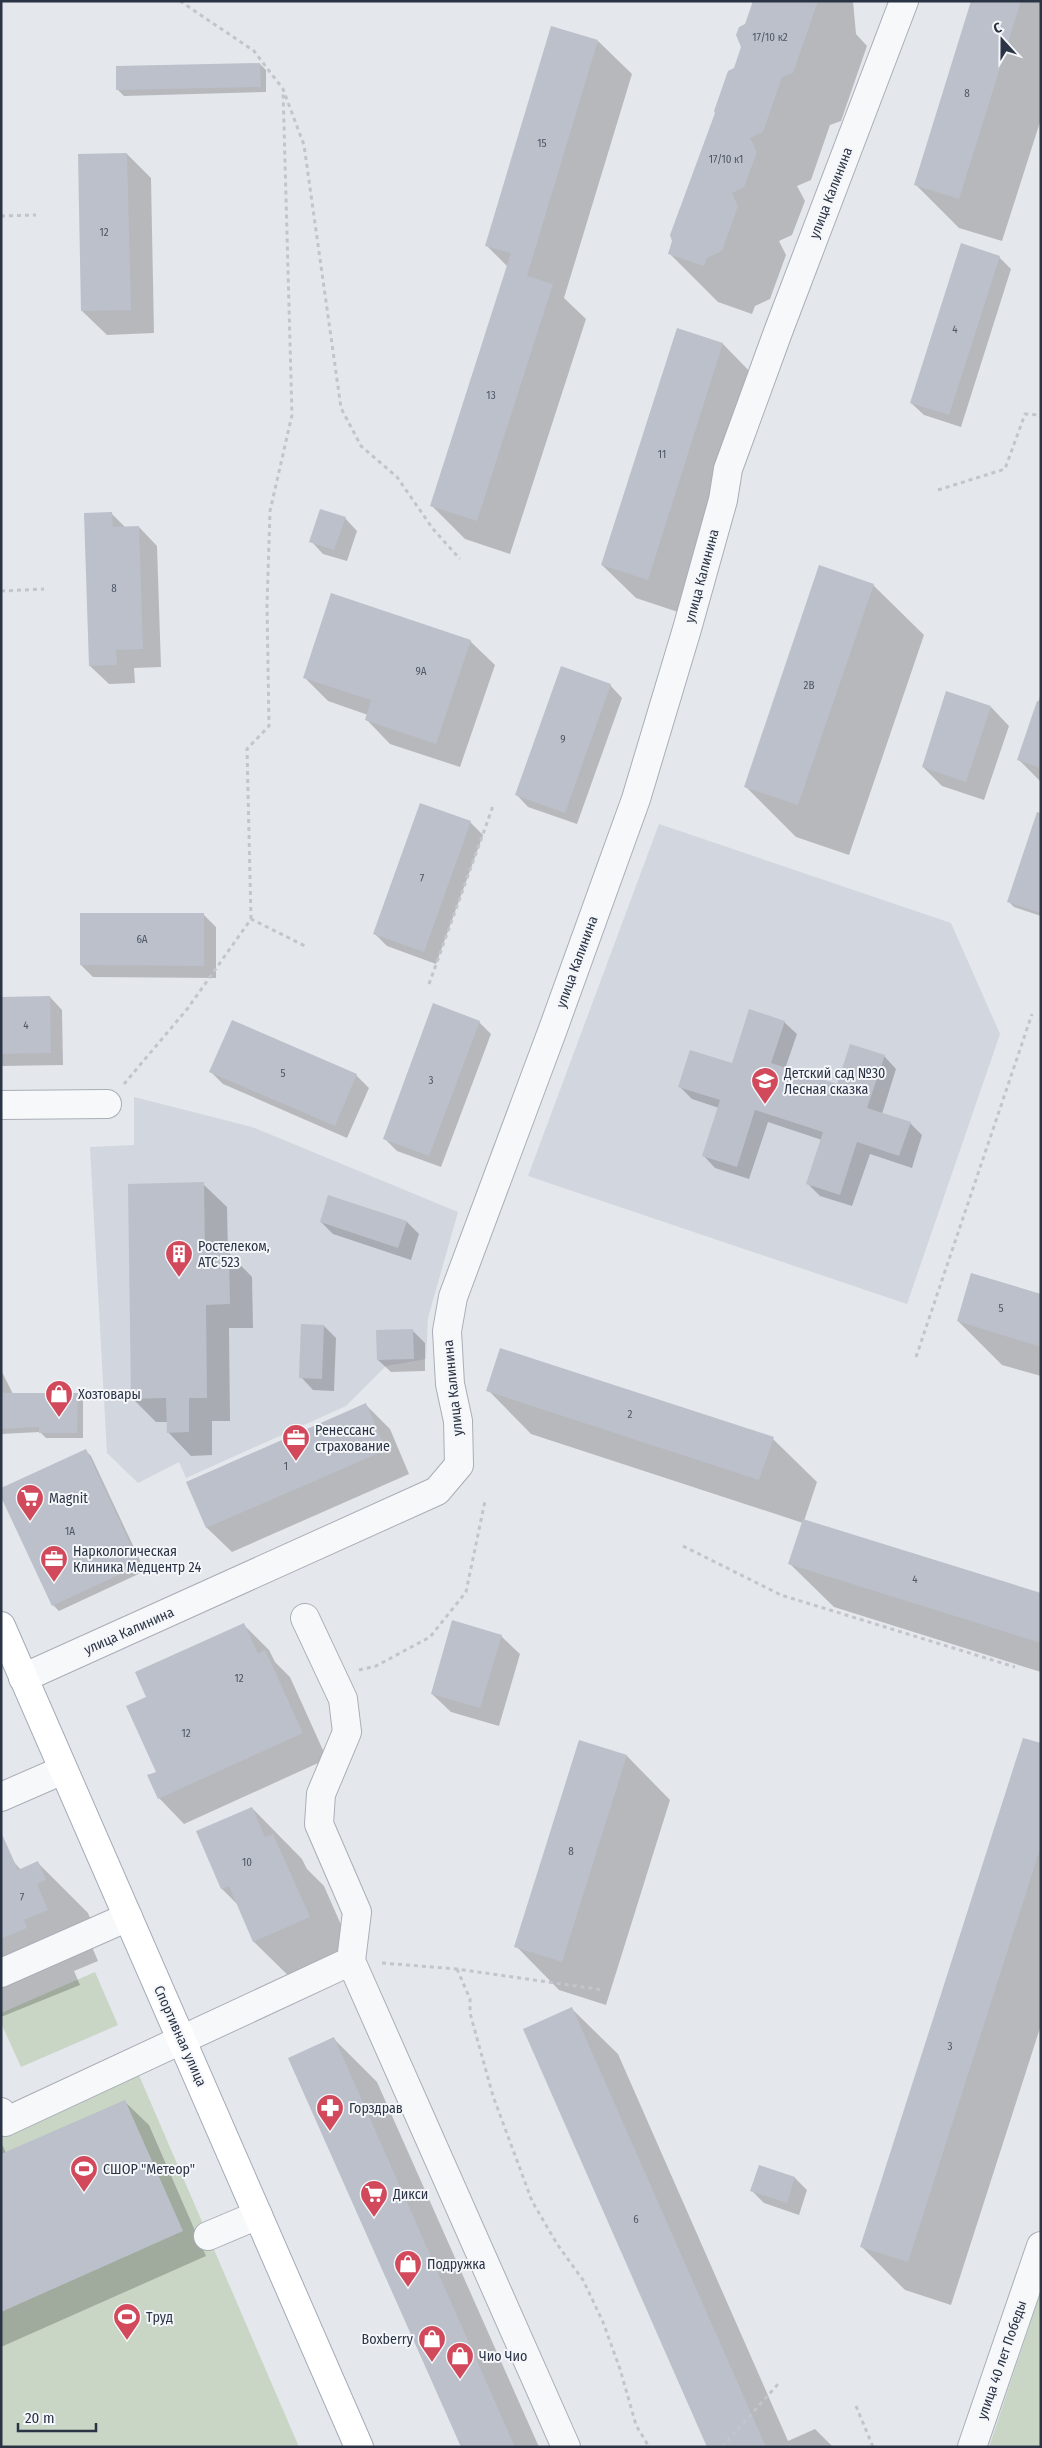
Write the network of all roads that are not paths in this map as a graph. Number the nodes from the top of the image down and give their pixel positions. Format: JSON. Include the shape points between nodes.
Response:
{"nodes":[{"id":1,"x":904,"y":1,"type":"edge"},
{"id":2,"x":107,"y":1104,"type":"road end"},
{"id":3,"x":1,"y":1105,"type":"edge"},
{"id":4,"x":305,"y":1618,"type":"dead end"},
{"id":5,"x":1,"y":1626,"type":"edge"},
{"id":6,"x":23,"y":1678,"type":"junction"},
{"id":7,"x":63,"y":1770,"type":"junction"},
{"id":8,"x":1,"y":1797,"type":"edge"},
{"id":9,"x":128,"y":1917,"type":"junction"},
{"id":10,"x":351,"y":1961,"type":"junction"},
{"id":11,"x":1,"y":1973,"type":"edge"},
{"id":12,"x":181,"y":2040,"type":"junction"},
{"id":13,"x":3,"y":2119,"type":"edge"},
{"id":14,"x":258,"y":2215,"type":"junction"},
{"id":15,"x":208,"y":2236,"type":"dead end"},
{"id":16,"x":1041,"y":2246,"type":"edge"},
{"id":17,"x":359,"y":2447,"type":"edge"},
{"id":18,"x":566,"y":2447,"type":"edge"},
{"id":19,"x":972,"y":2447,"type":"edge"}],
"edges":[{"from":1,"to":6,"type":"street","name":"улица Калинина","via":[[728,469],[723,500],[687,629],[636,798],[453,1297],[446,1331],[450,1384],[458,1421],[459,1465],[437,1491]]},
{"from":2,"to":3,"type":"street"},
{"from":4,"to":10,"type":"street","via":[[343,1699],[347,1732],[321,1794],[319,1824],[357,1912]]},
{"from":5,"to":6,"type":"main road","name":"Спортивная улица"},
{"from":6,"to":7,"type":"main road","name":"Спортивная улица"},
{"from":7,"to":8,"type":"street"},
{"from":7,"to":9,"type":"main road","name":"Спортивная улица"},
{"from":9,"to":11,"type":"street"},
{"from":9,"to":12,"type":"main road","name":"Спортивная улица"},
{"from":10,"to":12,"type":"street"},
{"from":10,"to":18,"type":"street"},
{"from":12,"to":13,"type":"street"},
{"from":12,"to":14,"type":"main road","name":"Спортивная улица"},
{"from":14,"to":15,"type":"street"},
{"from":14,"to":17,"type":"main road","name":"Спортивная улица"},
{"from":16,"to":19,"type":"street","name":"улица 40 лет Победы"}]}
